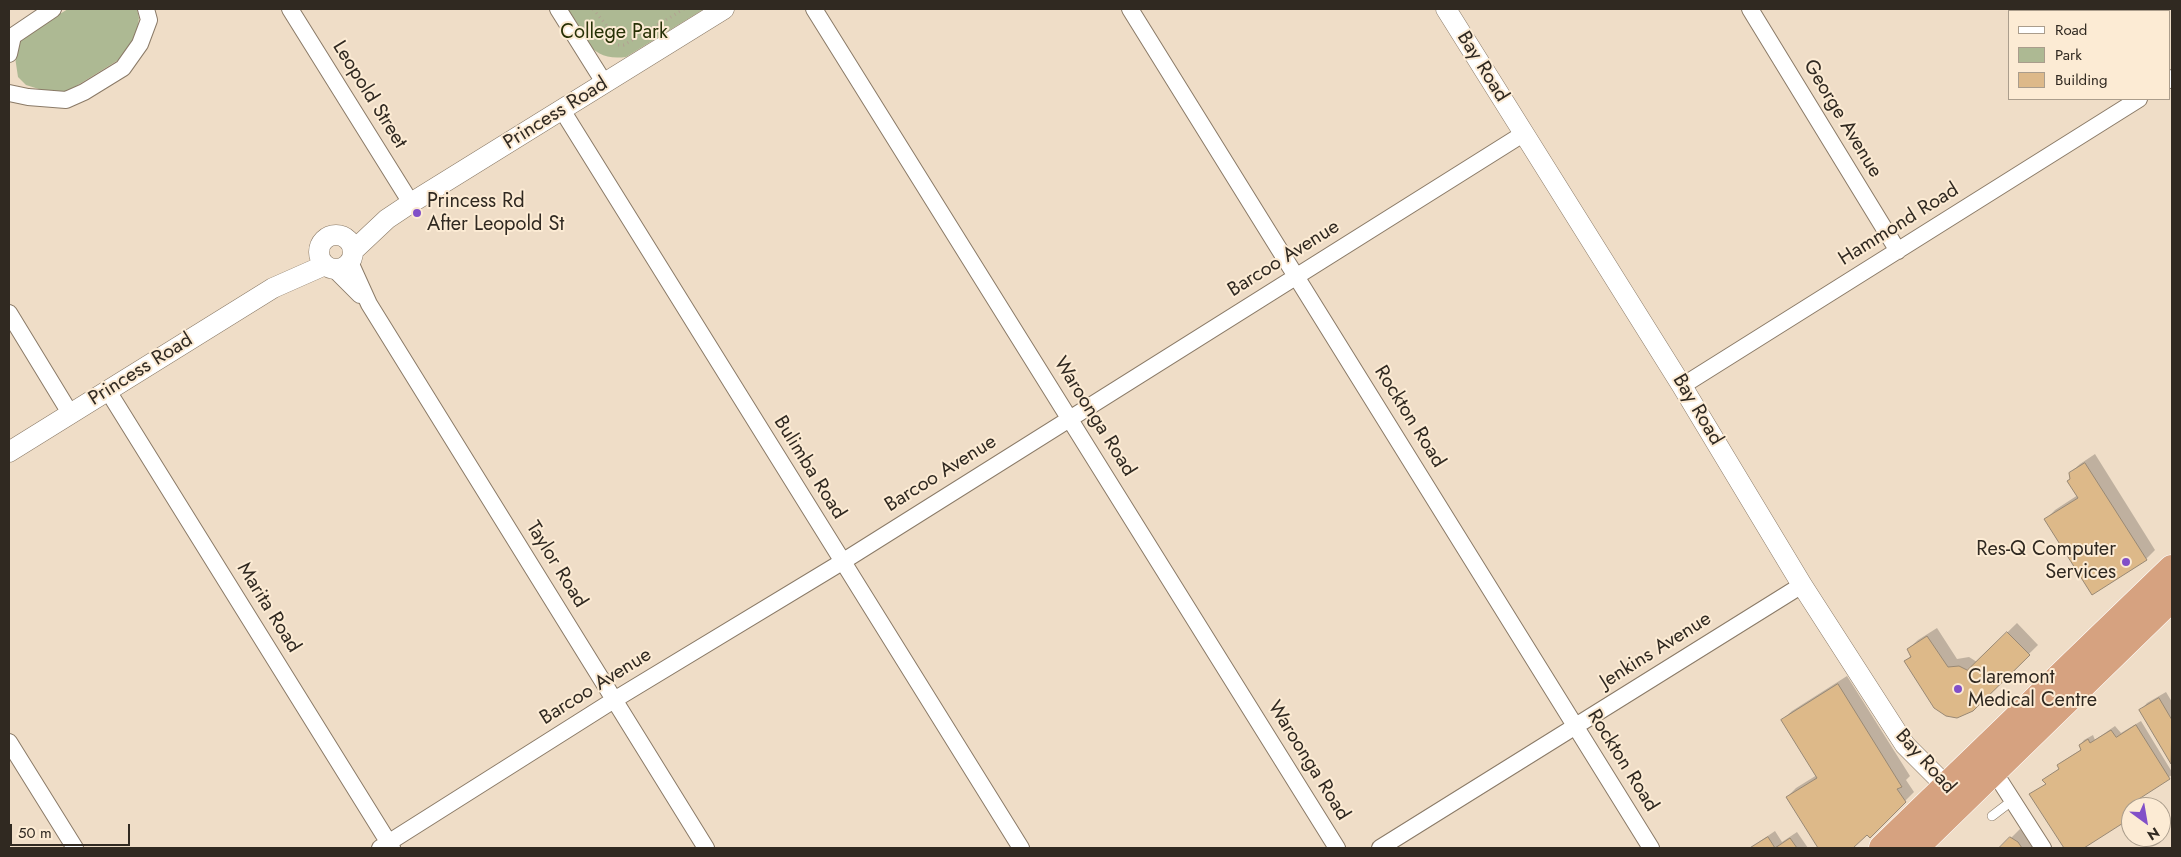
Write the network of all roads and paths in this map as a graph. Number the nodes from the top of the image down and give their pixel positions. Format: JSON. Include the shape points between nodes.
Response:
{"nodes":[{"id":1,"x":53,"y":9,"type":"edge"},
{"id":2,"x":146,"y":9,"type":"edge"},
{"id":3,"x":290,"y":9,"type":"edge"},
{"id":4,"x":558,"y":9,"type":"edge"},
{"id":5,"x":593,"y":9,"type":"edge"},
{"id":6,"x":684,"y":9,"type":"edge"},
{"id":7,"x":724,"y":9,"type":"edge"},
{"id":8,"x":814,"y":9,"type":"edge"},
{"id":9,"x":1130,"y":9,"type":"edge"},
{"id":10,"x":1446,"y":9,"type":"edge"},
{"id":11,"x":1750,"y":9,"type":"edge"},
{"id":12,"x":9,"y":54,"type":"edge"},
{"id":13,"x":605,"y":84,"type":"junction"},
{"id":14,"x":9,"y":93,"type":"edge"},
{"id":15,"x":2135,"y":100,"type":"edge"},
{"id":16,"x":2116,"y":105,"type":"edge"},
{"id":17,"x":562,"y":110,"type":"junction"},
{"id":18,"x":1523,"y":134,"type":"junction"},
{"id":19,"x":411,"y":203,"type":"junction"},
{"id":20,"x":1898,"y":251,"type":"junction"},
{"id":21,"x":338,"y":255,"type":"junction"},
{"id":22,"x":1296,"y":276,"type":"junction"},
{"id":23,"x":9,"y":313,"type":"edge"},
{"id":24,"x":1682,"y":386,"type":"junction"},
{"id":25,"x":108,"y":391,"type":"junction"},
{"id":26,"x":70,"y":413,"type":"junction"},
{"id":27,"x":1069,"y":418,"type":"junction"},
{"id":28,"x":9,"y":452,"type":"edge"},
{"id":29,"x":842,"y":562,"type":"junction"},
{"id":30,"x":2172,"y":569,"type":"edge"},
{"id":31,"x":1802,"y":585,"type":"junction"},
{"id":32,"x":2172,"y":597,"type":"edge"},
{"id":33,"x":614,"y":700,"type":"junction"},
{"id":34,"x":1575,"y":726,"type":"junction"},
{"id":35,"x":9,"y":742,"type":"edge"},
{"id":36,"x":1993,"y":770,"type":"junction"},
{"id":37,"x":1954,"y":794,"type":"junction"},
{"id":38,"x":2013,"y":800,"type":"junction"},
{"id":39,"x":1992,"y":816,"type":"dead end"},
{"id":40,"x":387,"y":846,"type":"edge"},
{"id":41,"x":75,"y":848,"type":"edge"},
{"id":42,"x":706,"y":848,"type":"edge"},
{"id":43,"x":1021,"y":848,"type":"edge"},
{"id":44,"x":1337,"y":848,"type":"edge"},
{"id":45,"x":1380,"y":848,"type":"edge"},
{"id":46,"x":1651,"y":848,"type":"edge"},
{"id":47,"x":1883,"y":848,"type":"edge"},
{"id":48,"x":1914,"y":848,"type":"edge"},
{"id":49,"x":2043,"y":848,"type":"edge"}],
"edges":[{"from":1,"to":12,"type":"street","via":[[13,36]]},
{"from":2,"to":14,"type":"street","via":[[149,20],[143,36],[123,68],[84,92],[66,100]]},
{"from":3,"to":19,"type":"street","name":"Leopold Street"},
{"from":4,"to":13,"type":"street"},
{"from":5,"to":6,"type":"path","via":[[612,33],[613,41],[624,45]]},
{"from":7,"to":13,"type":"street","name":"Princess Road"},
{"from":8,"to":27,"type":"street","name":"Waroonga Road"},
{"from":9,"to":22,"type":"street","name":"Rockton Road"},
{"from":10,"to":18,"type":"street","name":"Bay Road"},
{"from":11,"to":20,"type":"street","name":"George Avenue"},
{"from":13,"to":17,"type":"street","name":"Princess Road"},
{"from":15,"to":16,"type":"street","name":"Hammond Road"},
{"from":16,"to":20,"type":"street","name":"Hammond Road"},
{"from":17,"to":19,"type":"street","name":"Princess Road"},
{"from":17,"to":29,"type":"street","name":"Bulimba Road"},
{"from":18,"to":22,"type":"street","name":"Barcoo Avenue"},
{"from":18,"to":24,"type":"street","name":"Bay Road"},
{"from":19,"to":21,"type":"street","name":"Princess Road"},
{"from":20,"to":24,"type":"street","name":"Hammond Road"},
{"from":21,"to":25,"type":"street","name":"Princess Road","via":[[273,288]]},
{"from":21,"to":33,"type":"street","name":"Taylor Road"},
{"from":22,"to":27,"type":"street","name":"Barcoo Avenue"},
{"from":22,"to":34,"type":"street","name":"Rockton Road"},
{"from":23,"to":26,"type":"street"},
{"from":24,"to":31,"type":"street","name":"Bay Road"},
{"from":25,"to":26,"type":"street","name":"Princess Road"},
{"from":25,"to":40,"type":"street","name":"Marita Road"},
{"from":26,"to":28,"type":"street","name":"Princess Road"},
{"from":27,"to":29,"type":"street","name":"Barcoo Avenue"},
{"from":27,"to":44,"type":"street","name":"Waroonga Road"},
{"from":29,"to":33,"type":"street","name":"Barcoo Avenue"},
{"from":29,"to":43,"type":"street","name":"Bulimba Road"},
{"from":30,"to":37,"type":"highway"},
{"from":31,"to":34,"type":"street","name":"Jenkins Avenue"},
{"from":31,"to":37,"type":"street","name":"Bay Road","via":[[1905,746]]},
{"from":32,"to":36,"type":"highway"},
{"from":33,"to":40,"type":"street","name":"Barcoo Avenue"},
{"from":33,"to":42,"type":"street","name":"Taylor Road"},
{"from":34,"to":45,"type":"street","name":"Jenkins Avenue"},
{"from":34,"to":46,"type":"street","name":"Rockton Road"},
{"from":35,"to":41,"type":"street"},
{"from":36,"to":37,"type":"highway"},
{"from":36,"to":38,"type":"street"},
{"from":37,"to":47,"type":"highway"},
{"from":37,"to":48,"type":"highway"},
{"from":38,"to":39,"type":"lane"},
{"from":38,"to":49,"type":"street"}]}
